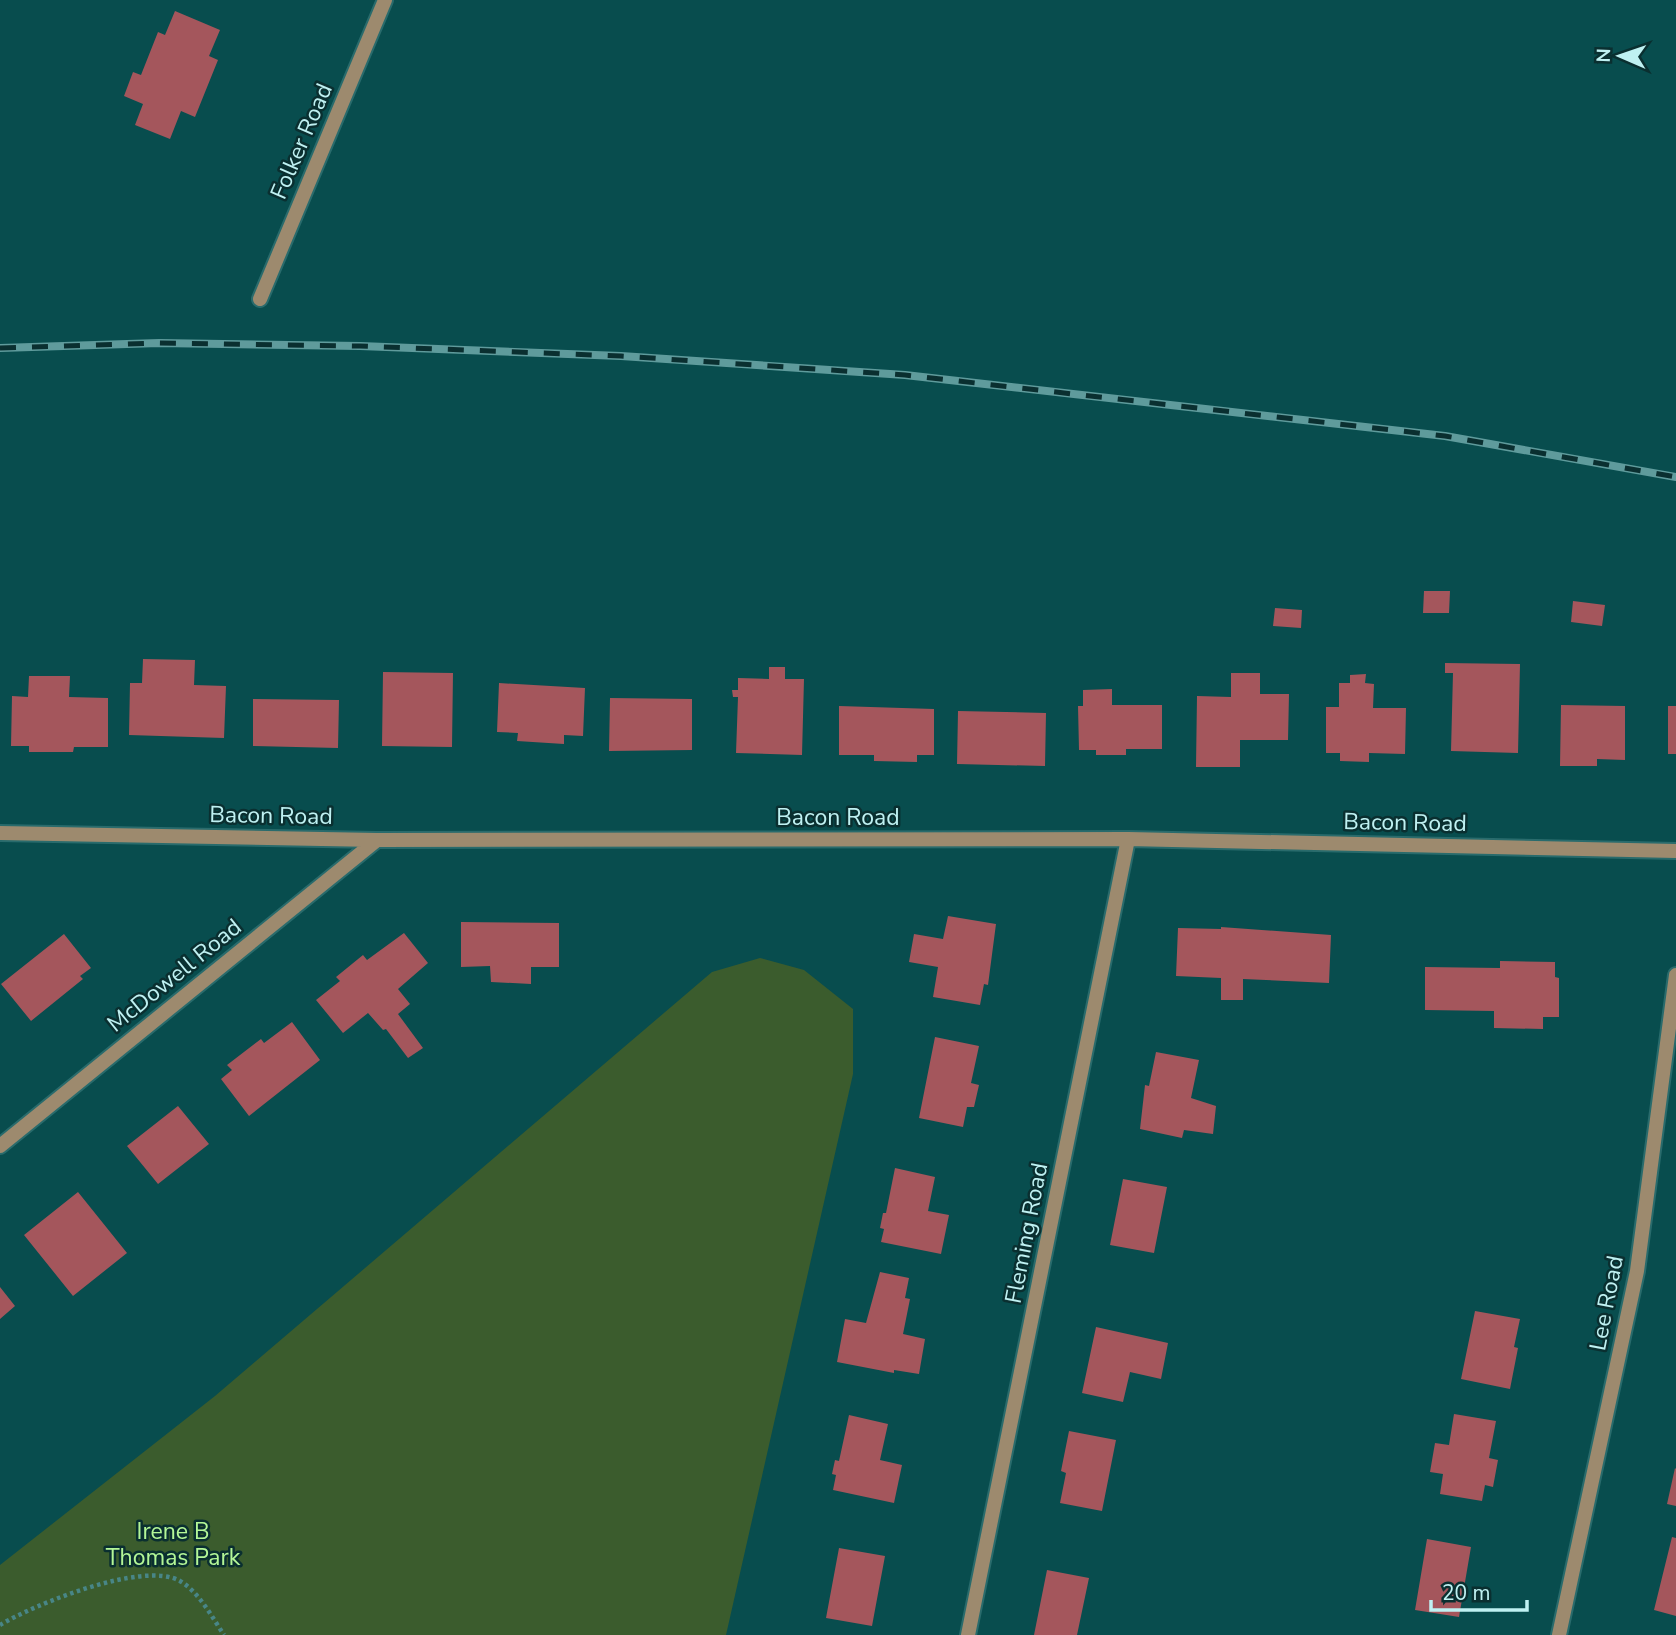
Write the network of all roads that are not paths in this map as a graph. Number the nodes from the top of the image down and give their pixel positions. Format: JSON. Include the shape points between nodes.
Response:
{"nodes":[{"id":1,"x":385,"y":0,"type":"edge"},
{"id":2,"x":260,"y":299,"type":"dead end"},
{"id":3,"x":0,"y":833,"type":"edge"},
{"id":4,"x":1128,"y":839,"type":"junction"},
{"id":5,"x":377,"y":840,"type":"junction"},
{"id":6,"x":1676,"y":851,"type":"edge"},
{"id":7,"x":1676,"y":975,"type":"edge"},
{"id":8,"x":0,"y":1146,"type":"edge"},
{"id":9,"x":968,"y":1635,"type":"edge"},
{"id":10,"x":1559,"y":1635,"type":"edge"}],
"edges":[{"from":1,"to":2,"type":"street","name":"Folker Road"},
{"from":3,"to":5,"type":"street","name":"Bacon Road"},
{"from":4,"to":5,"type":"street","name":"Bacon Road"},
{"from":4,"to":6,"type":"street","name":"Bacon Road"},
{"from":4,"to":9,"type":"street","name":"Fleming Road"},
{"from":5,"to":8,"type":"street","name":"McDowell Road"},
{"from":7,"to":10,"type":"street","name":"Lee Road","via":[[1637,1271]]}]}
